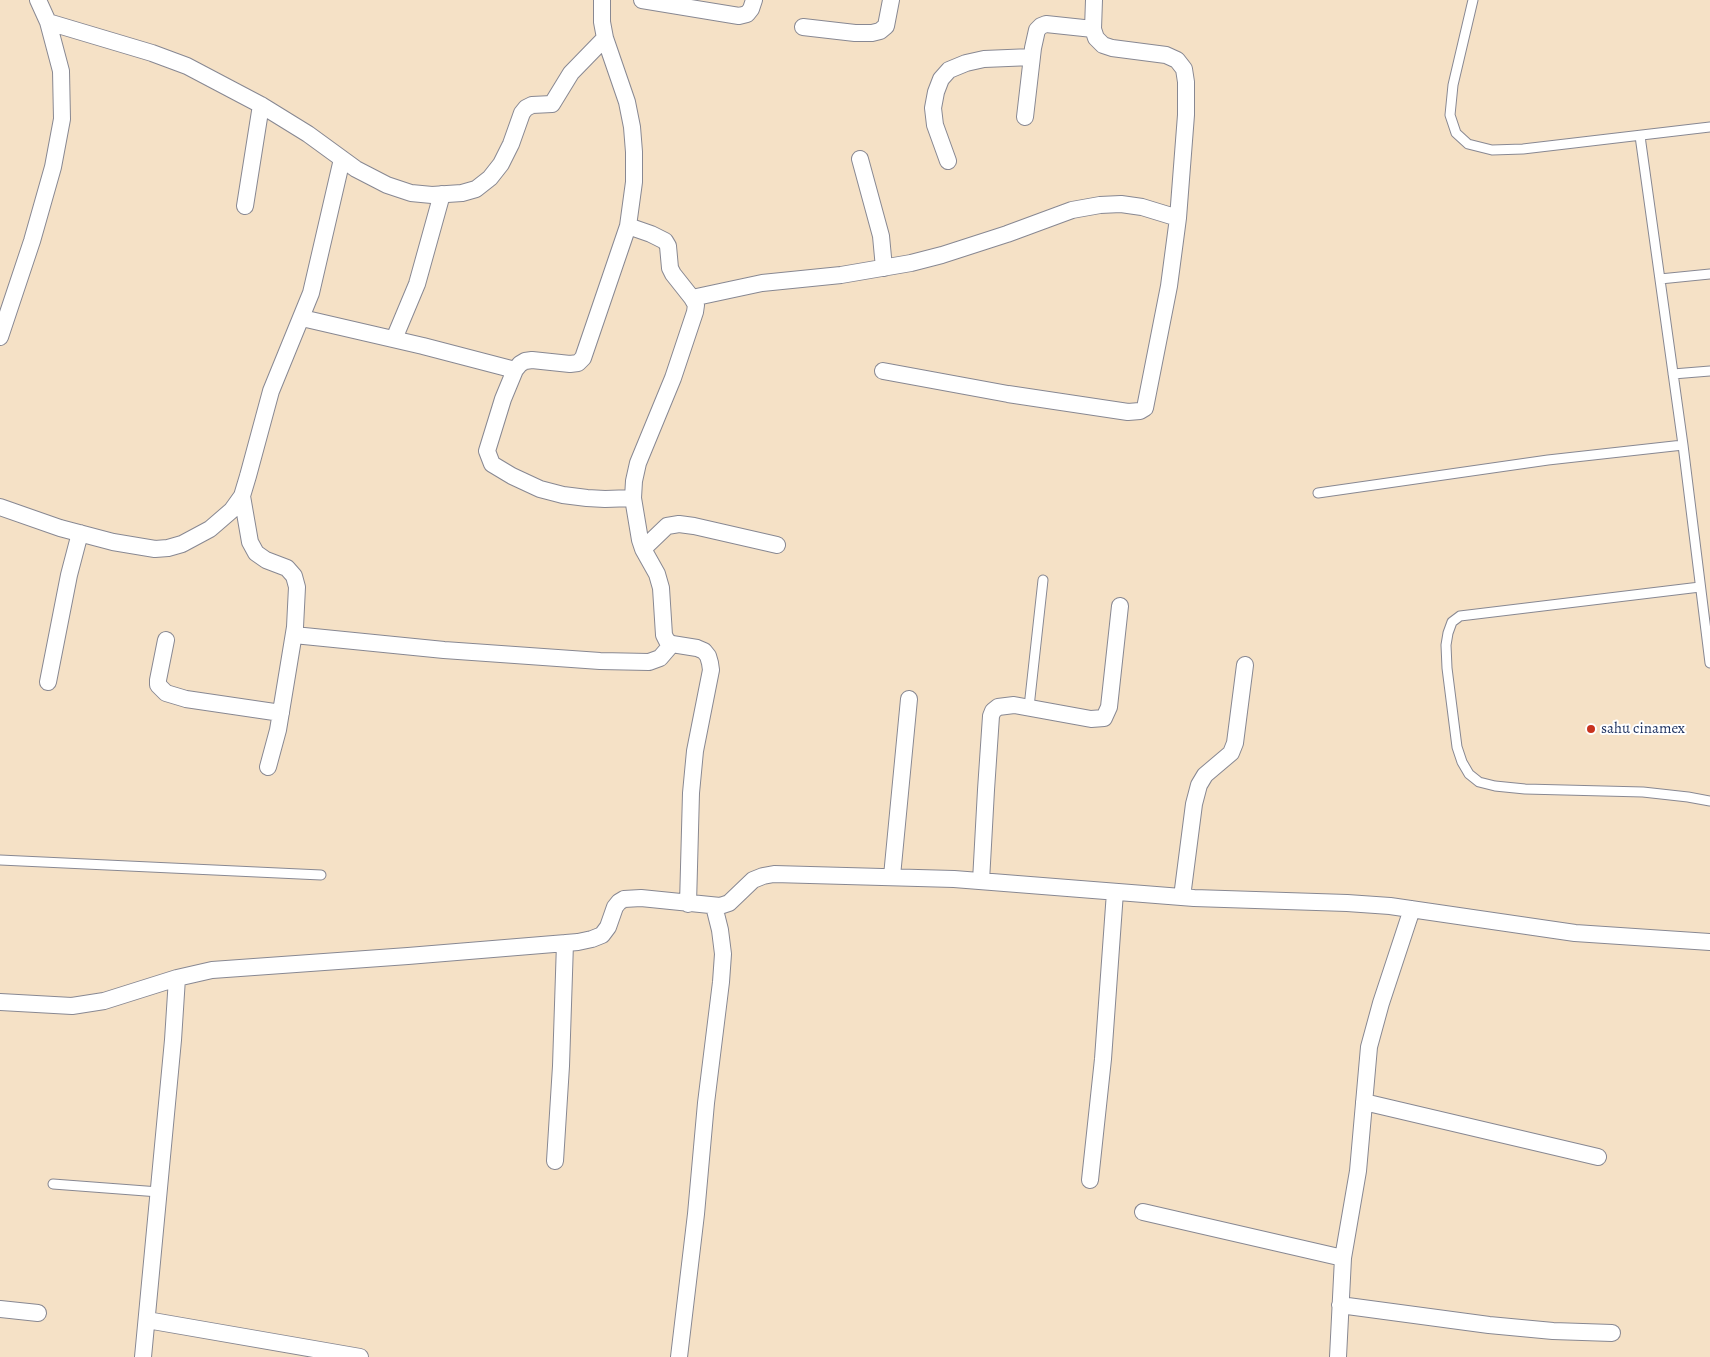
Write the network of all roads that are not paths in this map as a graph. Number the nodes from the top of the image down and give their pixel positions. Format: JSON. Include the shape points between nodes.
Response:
{"nodes":[{"id":1,"x":38,"y":0,"type":"edge"},
{"id":2,"x":602,"y":0,"type":"edge"},
{"id":3,"x":642,"y":0,"type":"edge"},
{"id":4,"x":754,"y":0,"type":"edge"},
{"id":5,"x":891,"y":0,"type":"edge"},
{"id":6,"x":1094,"y":0,"type":"edge"},
{"id":7,"x":1474,"y":0,"type":"edge"},
{"id":8,"x":48,"y":22,"type":"junction"},
{"id":9,"x":803,"y":27,"type":"dead end"},
{"id":10,"x":1092,"y":28,"type":"junction"},
{"id":11,"x":605,"y":38,"type":"junction"},
{"id":12,"x":1032,"y":57,"type":"junction"},
{"id":13,"x":261,"y":105,"type":"junction"},
{"id":14,"x":1025,"y":117,"type":"dead end"},
{"id":15,"x":1710,"y":127,"type":"edge"},
{"id":16,"x":1640,"y":136,"type":"junction"},
{"id":17,"x":860,"y":158,"type":"dead end"},
{"id":18,"x":342,"y":160,"type":"junction"},
{"id":19,"x":948,"y":161,"type":"dead end"},
{"id":20,"x":442,"y":194,"type":"junction"},
{"id":21,"x":245,"y":206,"type":"dead end"},
{"id":22,"x":1178,"y":218,"type":"junction"},
{"id":23,"x":628,"y":226,"type":"junction"},
{"id":24,"x":884,"y":268,"type":"junction"},
{"id":25,"x":1710,"y":274,"type":"edge"},
{"id":26,"x":1660,"y":279,"type":"junction"},
{"id":27,"x":692,"y":298,"type":"junction"},
{"id":28,"x":302,"y":318,"type":"junction"},
{"id":29,"x":0,"y":337,"type":"edge"},
{"id":30,"x":394,"y":339,"type":"junction"},
{"id":31,"x":515,"y":370,"type":"junction"},
{"id":32,"x":883,"y":370,"type":"dead end"},
{"id":33,"x":1710,"y":371,"type":"edge"},
{"id":34,"x":1673,"y":374,"type":"junction"},
{"id":35,"x":1683,"y":445,"type":"junction"},
{"id":36,"x":1318,"y":493,"type":"dead end"},
{"id":37,"x":242,"y":496,"type":"junction"},
{"id":38,"x":633,"y":498,"type":"junction"},
{"id":39,"x":0,"y":507,"type":"edge"},
{"id":40,"x":80,"y":533,"type":"junction"},
{"id":41,"x":777,"y":545,"type":"dead end"},
{"id":42,"x":643,"y":549,"type":"junction"},
{"id":43,"x":1043,"y":580,"type":"dead end"},
{"id":44,"x":1700,"y":587,"type":"junction"},
{"id":45,"x":1120,"y":606,"type":"dead end"},
{"id":46,"x":294,"y":635,"type":"junction"},
{"id":47,"x":166,"y":640,"type":"dead end"},
{"id":48,"x":672,"y":644,"type":"junction"},
{"id":49,"x":1710,"y":663,"type":"edge"},
{"id":50,"x":1245,"y":665,"type":"dead end"},
{"id":51,"x":48,"y":682,"type":"dead end"},
{"id":52,"x":909,"y":698,"type":"dead end"},
{"id":53,"x":1029,"y":707,"type":"junction"},
{"id":54,"x":281,"y":713,"type":"junction"},
{"id":55,"x":268,"y":767,"type":"dead end"},
{"id":56,"x":1710,"y":801,"type":"edge"},
{"id":57,"x":0,"y":860,"type":"edge"},
{"id":58,"x":321,"y":875,"type":"dead end"},
{"id":59,"x":892,"y":876,"type":"junction"},
{"id":60,"x":982,"y":881,"type":"junction"},
{"id":61,"x":1115,"y":892,"type":"junction"},
{"id":62,"x":1182,"y":897,"type":"junction"},
{"id":63,"x":688,"y":904,"type":"junction"},
{"id":64,"x":714,"y":906,"type":"junction"},
{"id":65,"x":1412,"y":909,"type":"junction"},
{"id":66,"x":1710,"y":942,"type":"edge"},
{"id":67,"x":566,"y":943,"type":"junction"},
{"id":68,"x":177,"y":978,"type":"junction"},
{"id":69,"x":0,"y":1002,"type":"edge"},
{"id":70,"x":1364,"y":1102,"type":"junction"},
{"id":71,"x":1598,"y":1157,"type":"dead end"},
{"id":72,"x":555,"y":1161,"type":"dead end"},
{"id":73,"x":1090,"y":1180,"type":"dead end"},
{"id":74,"x":53,"y":1184,"type":"dead end"},
{"id":75,"x":159,"y":1192,"type":"junction"},
{"id":76,"x":1144,"y":1212,"type":"dead end"},
{"id":77,"x":1343,"y":1258,"type":"junction"},
{"id":78,"x":1340,"y":1305,"type":"junction"},
{"id":79,"x":0,"y":1309,"type":"edge"},
{"id":80,"x":38,"y":1313,"type":"dead end"},
{"id":81,"x":147,"y":1320,"type":"junction"},
{"id":82,"x":1612,"y":1333,"type":"dead end"},
{"id":83,"x":143,"y":1357,"type":"edge"},
{"id":84,"x":357,"y":1357,"type":"edge"},
{"id":85,"x":679,"y":1357,"type":"edge"},
{"id":86,"x":1338,"y":1357,"type":"edge"}],
"edges":[{"from":1,"to":8,"type":"street"},
{"from":2,"to":11,"type":"street"},
{"from":3,"to":4,"type":"street","via":[[739,16],[752,9]]},
{"from":5,"to":9,"type":"street","via":[[886,26],[880,31]]},
{"from":6,"to":10,"type":"street"},
{"from":7,"to":16,"type":"lane","via":[[1453,85],[1450,115],[1456,133],[1468,144],[1492,150],[1523,149]]},
{"from":8,"to":13,"type":"street","via":[[187,66]]},
{"from":8,"to":29,"type":"street","via":[[61,71],[62,120],[53,168]]},
{"from":10,"to":12,"type":"street","via":[[1041,26],[1035,36]]},
{"from":10,"to":22,"type":"street","via":[[1103,45],[1166,55],[1177,60],[1184,69],[1186,115]]},
{"from":11,"to":20,"type":"street","via":[[571,73],[552,104],[526,108],[501,164],[490,178],[476,189]]},
{"from":11,"to":23,"type":"street","via":[[632,127],[634,182]]},
{"from":12,"to":14,"type":"street"},
{"from":12,"to":19,"type":"street","via":[[966,63],[949,70],[941,79],[936,92],[935,125]]},
{"from":13,"to":18,"type":"street"},
{"from":13,"to":21,"type":"street"},
{"from":15,"to":16,"type":"lane"},
{"from":16,"to":26,"type":"lane"},
{"from":17,"to":24,"type":"street","via":[[881,236]]},
{"from":18,"to":20,"type":"street","via":[[387,185],[411,193]]},
{"from":18,"to":28,"type":"street","via":[[311,293]]},
{"from":20,"to":30,"type":"street","via":[[417,284]]},
{"from":22,"to":24,"type":"street","via":[[1121,204],[1100,205],[1072,210],[942,255]]},
{"from":22,"to":32,"type":"street","via":[[1147,403],[1140,411],[1128,412],[1008,394]]},
{"from":23,"to":27,"type":"street","via":[[665,241],[670,268]]},
{"from":23,"to":31,"type":"street","via":[[583,358],[570,364],[525,361]]},
{"from":24,"to":27,"type":"street","via":[[762,283]]},
{"from":25,"to":26,"type":"lane"},
{"from":26,"to":34,"type":"lane"},
{"from":27,"to":38,"type":"street","via":[[696,304],[695,312],[673,378],[638,463]]},
{"from":28,"to":30,"type":"street"},
{"from":28,"to":37,"type":"street","via":[[271,391]]},
{"from":30,"to":31,"type":"street"},
{"from":31,"to":38,"type":"street","via":[[489,444],[492,464],[551,492],[605,499]]},
{"from":33,"to":34,"type":"lane"},
{"from":34,"to":35,"type":"lane"},
{"from":35,"to":36,"type":"lane","via":[[1548,460]]},
{"from":35,"to":44,"type":"lane"},
{"from":37,"to":40,"type":"street","via":[[232,510],[210,529],[168,548],[139,547]]},
{"from":37,"to":46,"type":"street","via":[[250,542],[256,552],[266,560],[287,568],[294,576],[297,587]]},
{"from":38,"to":42,"type":"street"},
{"from":39,"to":40,"type":"street"},
{"from":40,"to":51,"type":"street"},
{"from":41,"to":42,"type":"street","via":[[679,524],[667,526]]},
{"from":42,"to":48,"type":"street","via":[[657,574],[664,635]]},
{"from":43,"to":53,"type":"lane"},
{"from":44,"to":49,"type":"lane"},
{"from":44,"to":56,"type":"lane","via":[[1460,616],[1452,622],[1448,632],[1447,668],[1457,747],[1469,774],[1479,782],[1525,789],[1643,792]]},
{"from":45,"to":53,"type":"street","via":[[1109,707],[1104,718]]},
{"from":46,"to":48,"type":"street","via":[[610,662],[656,661]]},
{"from":46,"to":54,"type":"street"},
{"from":47,"to":54,"type":"street","via":[[158,680],[161,690],[195,700]]},
{"from":48,"to":63,"type":"street","via":[[704,651],[711,670],[690,792]]},
{"from":50,"to":62,"type":"street","via":[[1232,753],[1199,785]]},
{"from":52,"to":59,"type":"street"},
{"from":53,"to":60,"type":"street","via":[[998,706],[991,716]]},
{"from":54,"to":55,"type":"street"},
{"from":57,"to":58,"type":"lane"},
{"from":59,"to":60,"type":"street"},
{"from":59,"to":64,"type":"street","via":[[774,874],[753,880],[726,905]]},
{"from":60,"to":61,"type":"street"},
{"from":61,"to":62,"type":"street"},
{"from":61,"to":73,"type":"street"},
{"from":62,"to":65,"type":"street","via":[[1347,903]]},
{"from":63,"to":64,"type":"street"},
{"from":63,"to":67,"type":"street","via":[[624,899],[615,907],[602,935]]},
{"from":64,"to":85,"type":"street","via":[[723,954],[722,972]]},
{"from":65,"to":66,"type":"street","via":[[1575,933]]},
{"from":65,"to":70,"type":"street","via":[[1369,1047]]},
{"from":67,"to":68,"type":"street","via":[[245,967]]},
{"from":67,"to":72,"type":"street"},
{"from":68,"to":69,"type":"street","via":[[90,1004],[54,1006]]},
{"from":68,"to":75,"type":"street"},
{"from":70,"to":71,"type":"street"},
{"from":70,"to":77,"type":"street","via":[[1358,1171]]},
{"from":74,"to":75,"type":"lane"},
{"from":75,"to":81,"type":"street"},
{"from":76,"to":77,"type":"street"},
{"from":77,"to":78,"type":"street"},
{"from":78,"to":82,"type":"street","via":[[1489,1325]]},
{"from":78,"to":86,"type":"street"},
{"from":79,"to":80,"type":"street"},
{"from":81,"to":83,"type":"street"},
{"from":81,"to":84,"type":"street"}]}
